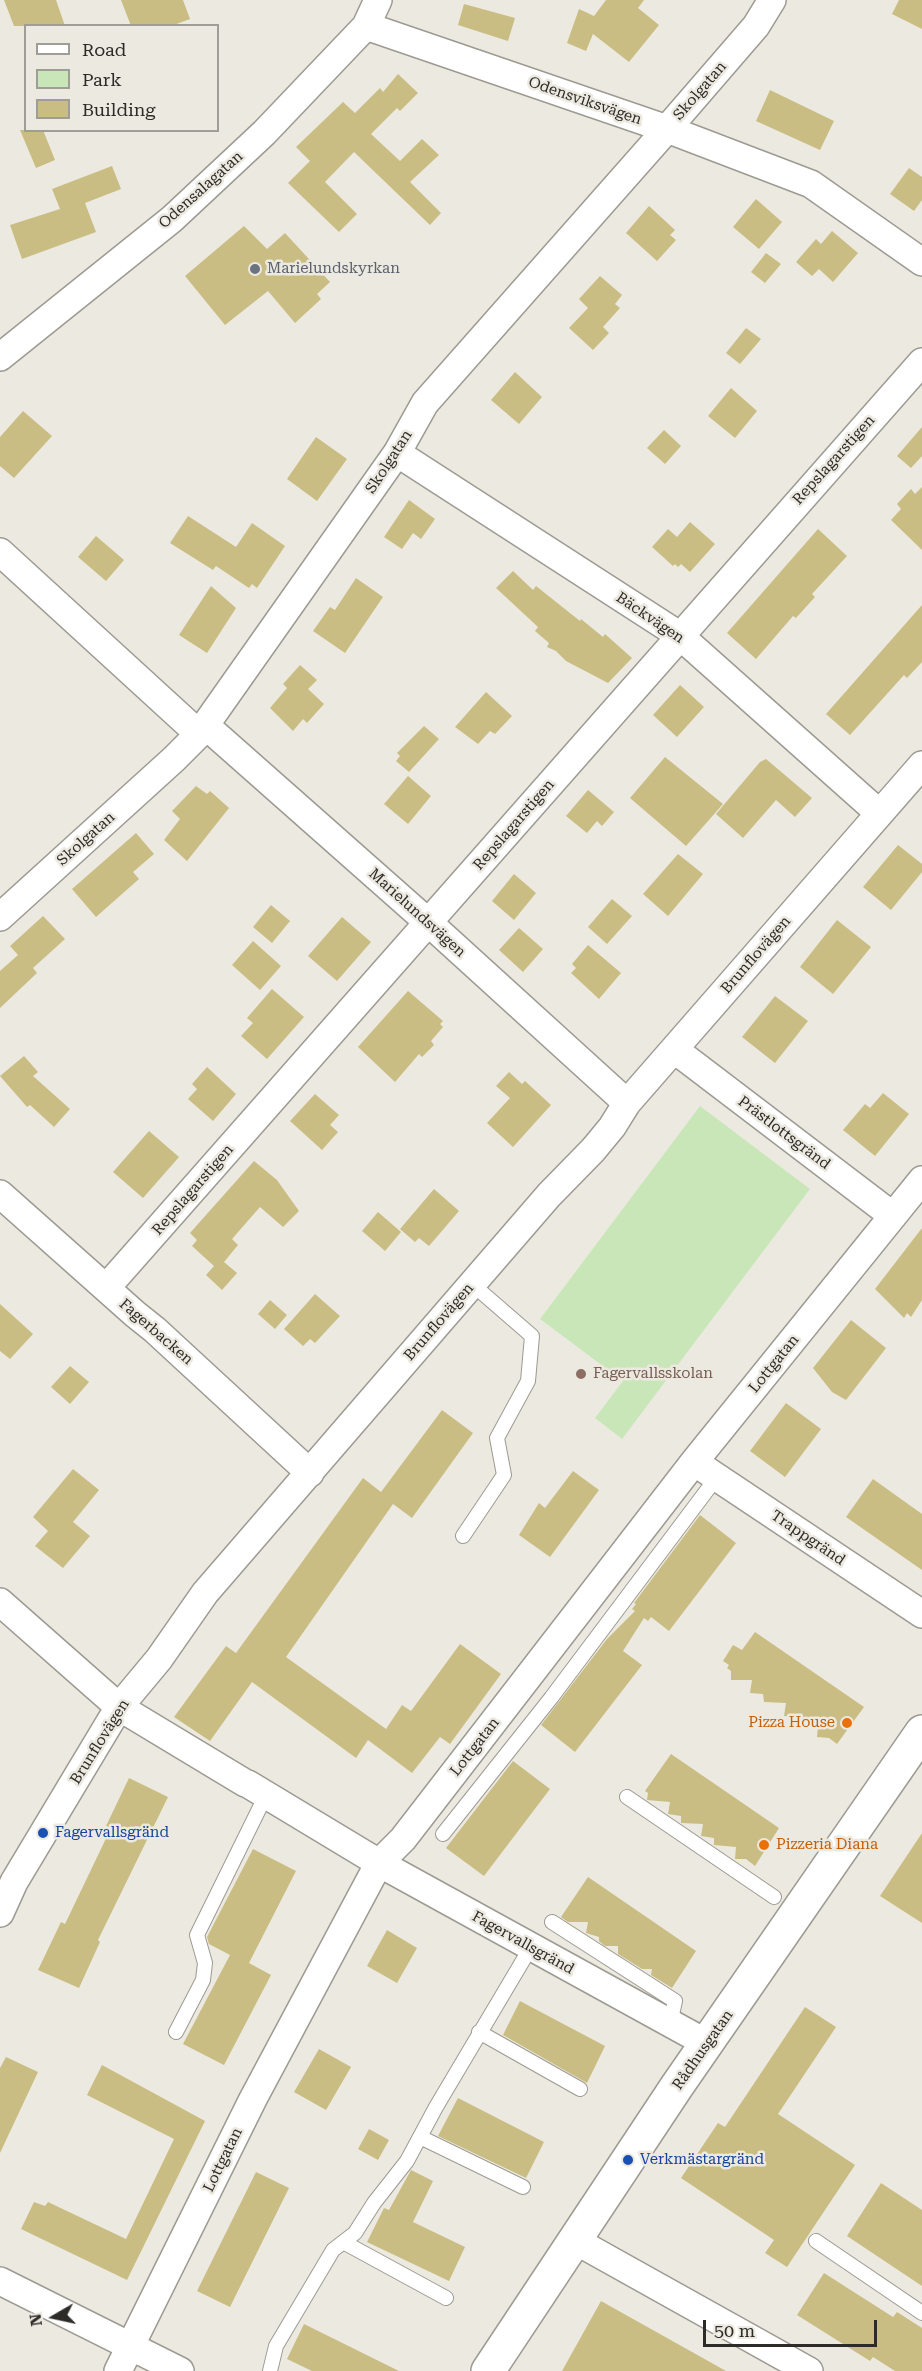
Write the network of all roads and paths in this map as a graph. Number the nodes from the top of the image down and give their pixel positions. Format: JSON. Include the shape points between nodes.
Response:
{"nodes":[{"id":1,"x":378,"y":0,"type":"edge"},
{"id":2,"x":772,"y":0,"type":"edge"},
{"id":3,"x":366,"y":26,"type":"junction"},
{"id":4,"x":668,"y":129,"type":"junction"},
{"id":5,"x":922,"y":262,"type":"edge"},
{"id":6,"x":0,"y":357,"type":"edge"},
{"id":7,"x":922,"y":362,"type":"edge"},
{"id":8,"x":397,"y":453,"type":"junction"},
{"id":9,"x":0,"y":552,"type":"edge"},
{"id":10,"x":679,"y":635,"type":"junction"},
{"id":11,"x":202,"y":729,"type":"junction"},
{"id":12,"x":922,"y":765,"type":"edge"},
{"id":13,"x":879,"y":813,"type":"junction"},
{"id":14,"x":0,"y":917,"type":"edge"},
{"id":15,"x":429,"y":923,"type":"junction"},
{"id":16,"x":675,"y":1050,"type":"junction"},
{"id":17,"x":627,"y":1103,"type":"junction"},
{"id":18,"x":922,"y":1180,"type":"edge"},
{"id":19,"x":0,"y":1194,"type":"edge"},
{"id":20,"x":893,"y":1216,"type":"junction"},
{"id":21,"x":472,"y":1284,"type":"junction"},
{"id":22,"x":106,"y":1288,"type":"junction"},
{"id":23,"x":694,"y":1462,"type":"junction"},
{"id":24,"x":310,"y":1473,"type":"junction"},
{"id":25,"x":717,"y":1477,"type":"junction"},
{"id":26,"x":463,"y":1536,"type":"dead end"},
{"id":27,"x":0,"y":1602,"type":"edge"},
{"id":28,"x":922,"y":1614,"type":"edge"},
{"id":29,"x":119,"y":1707,"type":"junction"},
{"id":30,"x":922,"y":1732,"type":"edge"},
{"id":31,"x":253,"y":1787,"type":"junction"},
{"id":32,"x":627,"y":1797,"type":"dead end"},
{"id":33,"x":443,"y":1834,"type":"dead end"},
{"id":34,"x":379,"y":1863,"type":"junction"},
{"id":35,"x":774,"y":1897,"type":"dead end"},
{"id":36,"x":0,"y":1913,"type":"edge"},
{"id":37,"x":552,"y":1922,"type":"dead end"},
{"id":38,"x":531,"y":1947,"type":"junction"},
{"id":39,"x":670,"y":2024,"type":"junction"},
{"id":40,"x":176,"y":2032,"type":"dead end"},
{"id":41,"x":479,"y":2032,"type":"junction"},
{"id":42,"x":708,"y":2044,"type":"junction"},
{"id":43,"x":580,"y":2089,"type":"dead end"},
{"id":44,"x":420,"y":2137,"type":"junction"},
{"id":45,"x":523,"y":2187,"type":"dead end"},
{"id":46,"x":576,"y":2241,"type":"junction"},
{"id":47,"x":816,"y":2241,"type":"dead end"},
{"id":48,"x":345,"y":2243,"type":"junction"},
{"id":49,"x":0,"y":2281,"type":"edge"},
{"id":50,"x":446,"y":2298,"type":"dead end"},
{"id":51,"x":922,"y":2313,"type":"edge"},
{"id":52,"x":131,"y":2345,"type":"junction"},
{"id":53,"x":118,"y":2371,"type":"edge"},
{"id":54,"x":180,"y":2371,"type":"edge"},
{"id":55,"x":270,"y":2371,"type":"edge"},
{"id":56,"x":488,"y":2371,"type":"edge"},
{"id":57,"x":809,"y":2371,"type":"edge"}],
"edges":[{"from":1,"to":3,"type":"street","name":"Odensalagatan"},
{"from":2,"to":4,"type":"street","name":"Skolgatan","via":[[756,26]]},
{"from":3,"to":4,"type":"street","name":"Odensviksvägen"},
{"from":3,"to":6,"type":"street","name":"Odensalagatan","via":[[264,133],[172,219]]},
{"from":4,"to":5,"type":"street","name":"Odensviksvägen","via":[[811,184]]},
{"from":4,"to":8,"type":"street","name":"Skolgatan","via":[[425,403]]},
{"from":7,"to":10,"type":"street","name":"Repslagarstigen"},
{"from":8,"to":10,"type":"street","name":"Bäckvägen"},
{"from":8,"to":11,"type":"street","name":"Skolgatan"},
{"from":9,"to":11,"type":"street","name":"Marielundsvägen"},
{"from":10,"to":13,"type":"street","name":"Bäckvägen"},
{"from":10,"to":15,"type":"street","name":"Repslagarstigen"},
{"from":11,"to":14,"type":"street","name":"Skolgatan","via":[[166,767]]},
{"from":11,"to":15,"type":"street","name":"Marielundsvägen"},
{"from":12,"to":13,"type":"street","name":"Brunflovägen"},
{"from":13,"to":16,"type":"street","name":"Brunflovägen"},
{"from":15,"to":17,"type":"street","name":"Marielundsvägen"},
{"from":15,"to":22,"type":"street","name":"Repslagarstigen"},
{"from":16,"to":17,"type":"street","name":"Brunflovägen"},
{"from":16,"to":20,"type":"street","name":"Prästlottsgränd"},
{"from":17,"to":21,"type":"street","name":"Brunflovägen","via":[[600,1142]]},
{"from":18,"to":20,"type":"street","name":"Lottgatan"},
{"from":19,"to":22,"type":"street","name":"Fagerbacken"},
{"from":20,"to":23,"type":"street","name":"Lottgatan"},
{"from":21,"to":24,"type":"street","name":"Brunflovägen"},
{"from":21,"to":26,"type":"lane","via":[[532,1336],[528,1381],[497,1438],[504,1475]]},
{"from":22,"to":24,"type":"street","name":"Fagerbacken"},
{"from":23,"to":25,"type":"street","name":"Trappgränd"},
{"from":23,"to":34,"type":"street","name":"Lottgatan","via":[[464,1762]]},
{"from":24,"to":29,"type":"street","name":"Brunflovägen","via":[[205,1593],[159,1659]]},
{"from":25,"to":28,"type":"street","name":"Trappgränd"},
{"from":25,"to":33,"type":"lane"},
{"from":27,"to":29,"type":"street","name":"Fagervallsgränd"},
{"from":29,"to":31,"type":"street","name":"Fagervallsgränd"},
{"from":29,"to":36,"type":"street","name":"Brunflovägen","via":[[14,1882]]},
{"from":30,"to":42,"type":"main road","name":"Rådhusgatan"},
{"from":31,"to":34,"type":"street","name":"Fagervallsgränd"},
{"from":31,"to":40,"type":"lane","via":[[197,1935],[206,1963],[203,1980]]},
{"from":32,"to":35,"type":"lane"},
{"from":34,"to":38,"type":"street","name":"Fagervallsgränd"},
{"from":34,"to":52,"type":"street","name":"Lottgatan","via":[[253,2099]]},
{"from":37,"to":39,"type":"lane","via":[[675,2001]]},
{"from":38,"to":39,"type":"street","name":"Fagervallsgränd"},
{"from":38,"to":41,"type":"lane"},
{"from":39,"to":42,"type":"street","name":"Fagervallsgränd"},
{"from":41,"to":43,"type":"lane"},
{"from":41,"to":44,"type":"lane"},
{"from":42,"to":46,"type":"main road","name":"Rådhusgatan"},
{"from":44,"to":45,"type":"lane"},
{"from":44,"to":48,"type":"lane","via":[[407,2161]]},
{"from":46,"to":56,"type":"main road","name":"Rådhusgatan"},
{"from":46,"to":57,"type":"street"},
{"from":47,"to":51,"type":"lane"},
{"from":48,"to":50,"type":"lane"},
{"from":48,"to":55,"type":"lane","via":[[333,2250],[276,2346]]},
{"from":49,"to":52,"type":"street"},
{"from":52,"to":53,"type":"street","name":"Lottgatan"},
{"from":52,"to":54,"type":"street"}]}
